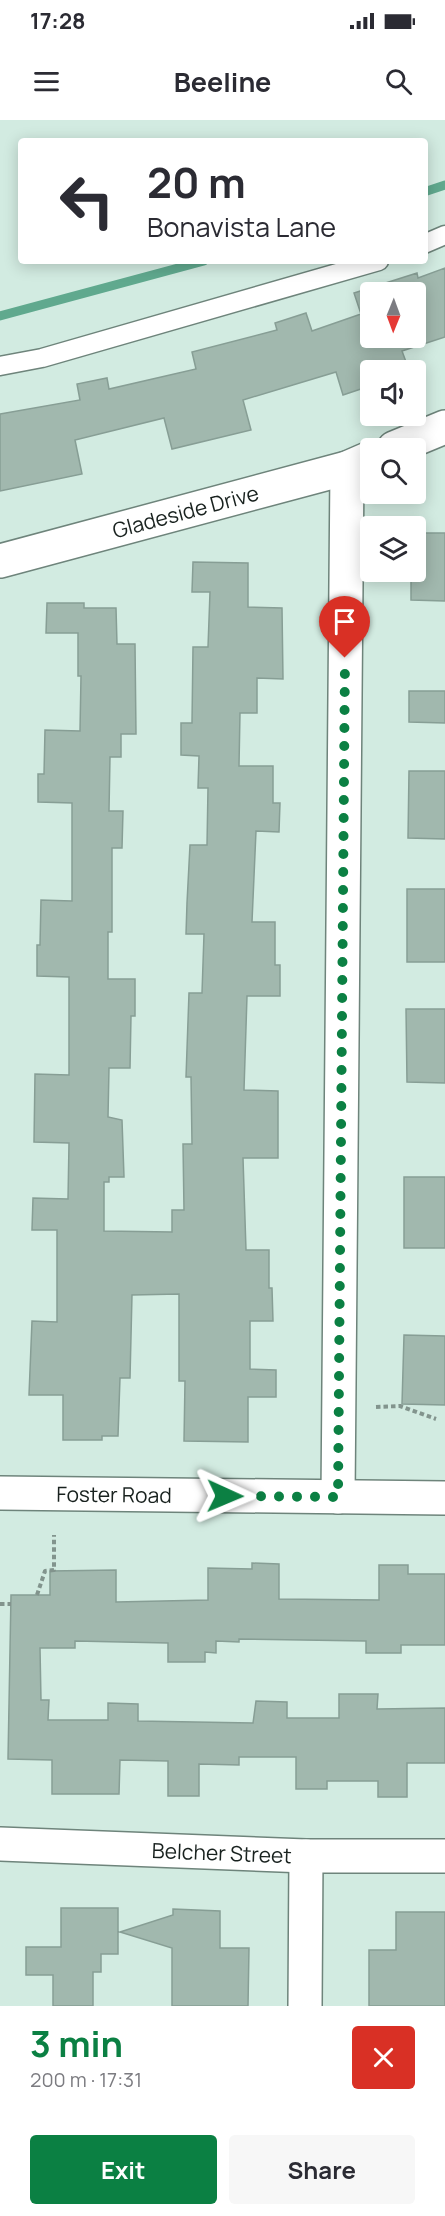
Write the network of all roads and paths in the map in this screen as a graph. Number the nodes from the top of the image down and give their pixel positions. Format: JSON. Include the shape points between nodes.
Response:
{"nodes":[{"id":1,"x":445,"y":234,"type":"edge"},
{"id":2,"x":428,"y":242,"type":"edge"},
{"id":3,"x":369,"y":264,"type":"edge"},
{"id":4,"x":0,"y":366,"type":"edge"},
{"id":5,"x":445,"y":427,"type":"edge"},
{"id":6,"x":418,"y":438,"type":"edge"},
{"id":7,"x":359,"y":463,"type":"edge"},
{"id":8,"x":0,"y":561,"type":"edge"},
{"id":9,"x":376,"y":1407,"type":"dead end"},
{"id":10,"x":436,"y":1419,"type":"dead end"},
{"id":11,"x":0,"y":1493,"type":"edge"},
{"id":12,"x":338,"y":1497,"type":"junction"},
{"id":13,"x":445,"y":1498,"type":"edge"},
{"id":14,"x":54,"y":1535,"type":"dead end"},
{"id":15,"x":37,"y":1595,"type":"dead end"},
{"id":16,"x":0,"y":1604,"type":"edge"},
{"id":17,"x":11,"y":1604,"type":"dead end"},
{"id":18,"x":0,"y":1844,"type":"edge"},
{"id":19,"x":306,"y":1856,"type":"junction"},
{"id":20,"x":445,"y":1856,"type":"edge"},
{"id":21,"x":305,"y":2006,"type":"edge"}],
"edges":[{"from":1,"to":2,"type":"lane"},
{"from":3,"to":4,"type":"lane","via":[[42,358]]},
{"from":5,"to":6,"type":"street"},
{"from":7,"to":8,"type":"street","name":"Gladeside Drive"},
{"from":7,"to":12,"type":"street"},
{"from":9,"to":10,"type":"path","via":[[400,1406]]},
{"from":11,"to":12,"type":"street","name":"Foster Road"},
{"from":12,"to":13,"type":"street","name":"Foster Road"},
{"from":14,"to":15,"type":"path","via":[[54,1570],[45,1571]]},
{"from":16,"to":17,"type":"path"},
{"from":18,"to":19,"type":"street","name":"Belcher Street"},
{"from":19,"to":20,"type":"street","name":"Belcher Street"},
{"from":19,"to":21,"type":"street"}]}
